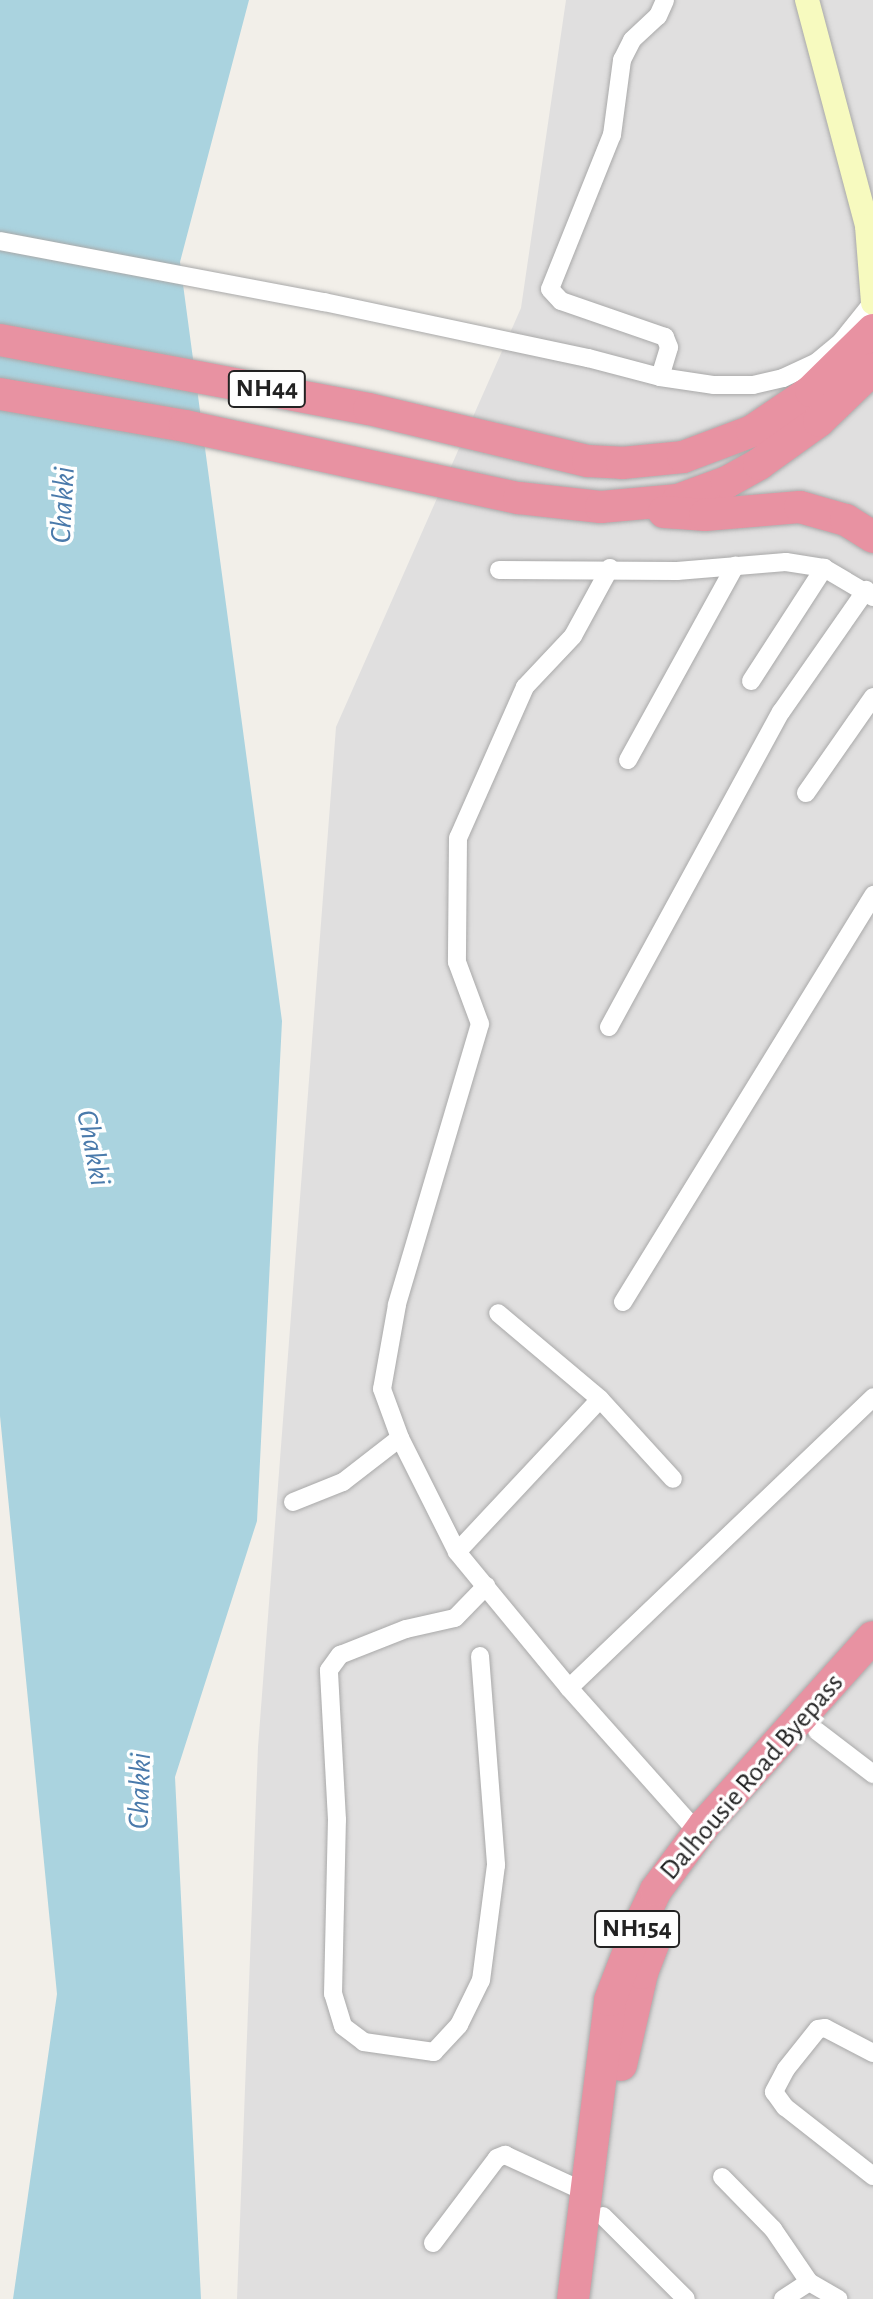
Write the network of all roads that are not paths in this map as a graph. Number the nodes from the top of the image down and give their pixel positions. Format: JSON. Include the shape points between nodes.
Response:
{"nodes":[{"id":1,"x":665,"y":0,"type":"edge"},
{"id":2,"x":807,"y":0,"type":"edge"},
{"id":3,"x":870,"y":225,"type":"edge"},
{"id":4,"x":0,"y":241,"type":"edge"},
{"id":5,"x":873,"y":302,"type":"edge"},
{"id":6,"x":873,"y":330,"type":"edge"},
{"id":7,"x":0,"y":340,"type":"edge"},
{"id":8,"x":873,"y":369,"type":"edge"},
{"id":9,"x":660,"y":377,"type":"junction"},
{"id":10,"x":0,"y":394,"type":"edge"},
{"id":11,"x":643,"y":506,"type":"junction"},
{"id":12,"x":873,"y":537,"type":"edge"},
{"id":13,"x":735,"y":566,"type":"junction"},
{"id":14,"x":610,"y":568,"type":"junction"},
{"id":15,"x":824,"y":568,"type":"junction"},
{"id":16,"x":499,"y":570,"type":"dead end"},
{"id":17,"x":870,"y":594,"type":"edge"},
{"id":18,"x":751,"y":681,"type":"dead end"},
{"id":19,"x":873,"y":697,"type":"edge"},
{"id":20,"x":628,"y":760,"type":"dead end"},
{"id":21,"x":806,"y":793,"type":"dead end"},
{"id":22,"x":873,"y":895,"type":"edge"},
{"id":23,"x":609,"y":1027,"type":"dead end"},
{"id":24,"x":623,"y":1302,"type":"dead end"},
{"id":25,"x":498,"y":1313,"type":"dead end"},
{"id":26,"x":873,"y":1397,"type":"edge"},
{"id":27,"x":600,"y":1399,"type":"junction"},
{"id":28,"x":400,"y":1438,"type":"junction"},
{"id":29,"x":673,"y":1479,"type":"dead end"},
{"id":30,"x":293,"y":1502,"type":"dead end"},
{"id":31,"x":457,"y":1552,"type":"junction"},
{"id":32,"x":486,"y":1586,"type":"junction"},
{"id":33,"x":873,"y":1637,"type":"edge"},
{"id":34,"x":480,"y":1656,"type":"dead end"},
{"id":35,"x":873,"y":1667,"type":"edge"},
{"id":36,"x":569,"y":1688,"type":"junction"},
{"id":37,"x":817,"y":1731,"type":"junction"},
{"id":38,"x":873,"y":1774,"type":"edge"},
{"id":39,"x":698,"y":1833,"type":"junction"},
{"id":40,"x":873,"y":2053,"type":"edge"},
{"id":41,"x":873,"y":2176,"type":"edge"},
{"id":42,"x":722,"y":2177,"type":"dead end"},
{"id":43,"x":594,"y":2204,"type":"junction"},
{"id":44,"x":433,"y":2243,"type":"dead end"},
{"id":45,"x":809,"y":2282,"type":"junction"},
{"id":46,"x":573,"y":2299,"type":"edge"},
{"id":47,"x":594,"y":2299,"type":"edge"},
{"id":48,"x":686,"y":2299,"type":"edge"},
{"id":49,"x":783,"y":2299,"type":"edge"},
{"id":50,"x":838,"y":2299,"type":"edge"}],
"edges":[{"from":1,"to":9,"type":"street","via":[[622,60],[612,135],[550,289],[561,301],[665,337],[669,347]]},
{"from":2,"to":3,"type":"street"},
{"from":3,"to":5,"type":"street"},
{"from":4,"to":9,"type":"street","via":[[324,302]]},
{"from":5,"to":9,"type":"street","via":[[841,342],[817,362],[783,378],[714,385]]},
{"from":6,"to":7,"type":"highway","number":"NH44","via":[[801,398],[752,431],[683,457],[622,463],[588,461],[369,409]]},
{"from":8,"to":11,"type":"highway","number":"NH44","via":[[799,437],[727,482]]},
{"from":10,"to":11,"type":"highway","number":"NH44","via":[[185,426],[519,498],[571,506]]},
{"from":11,"to":12,"type":"highway","via":[[680,515],[800,507],[846,520]]},
{"from":13,"to":14,"type":"street","via":[[677,571]]},
{"from":13,"to":15,"type":"street","via":[[786,562]]},
{"from":13,"to":20,"type":"street"},
{"from":14,"to":16,"type":"street"},
{"from":14,"to":28,"type":"street","via":[[573,636],[525,687],[458,838],[457,962],[480,1024],[392,1325],[382,1389]]},
{"from":15,"to":17,"type":"street"},
{"from":15,"to":18,"type":"street"},
{"from":17,"to":23,"type":"street","via":[[781,712]]},
{"from":19,"to":21,"type":"street"},
{"from":22,"to":24,"type":"street"},
{"from":25,"to":27,"type":"street"},
{"from":26,"to":36,"type":"street"},
{"from":27,"to":29,"type":"street"},
{"from":27,"to":31,"type":"street"},
{"from":28,"to":30,"type":"street","via":[[343,1482]]},
{"from":28,"to":31,"type":"street"},
{"from":31,"to":32,"type":"street"},
{"from":32,"to":34,"type":"street","via":[[455,1618],[406,1629],[340,1655],[329,1670],[337,1820],[333,1994],[343,2026],[364,2042],[434,2052],[449,2040],[481,1980],[496,1865]]},
{"from":32,"to":36,"type":"street"},
{"from":33,"to":39,"type":"highway","name":"Dalhousie Road Byepass","number":"NH154"},
{"from":35,"to":37,"type":"highway","number":"NH154"},
{"from":36,"to":39,"type":"street"},
{"from":37,"to":38,"type":"street"},
{"from":37,"to":43,"type":"highway","number":"NH154","via":[[714,1846],[671,1905],[657,1934],[642,1973]]},
{"from":39,"to":43,"type":"highway","name":"Dalhousie Road Byepass","number":"NH154","via":[[656,1890],[610,2000]]},
{"from":40,"to":41,"type":"street","via":[[818,2029],[774,2092],[785,2107]]},
{"from":42,"to":45,"type":"street","via":[[773,2229]]},
{"from":43,"to":44,"type":"street","via":[[505,2155],[497,2158]]},
{"from":43,"to":46,"type":"highway","name":"Dalhousie Road Byepass","number":"NH154"},
{"from":43,"to":47,"type":"highway","number":"NH154"},
{"from":43,"to":48,"type":"street"},
{"from":45,"to":49,"type":"street"},
{"from":45,"to":50,"type":"street"}]}
